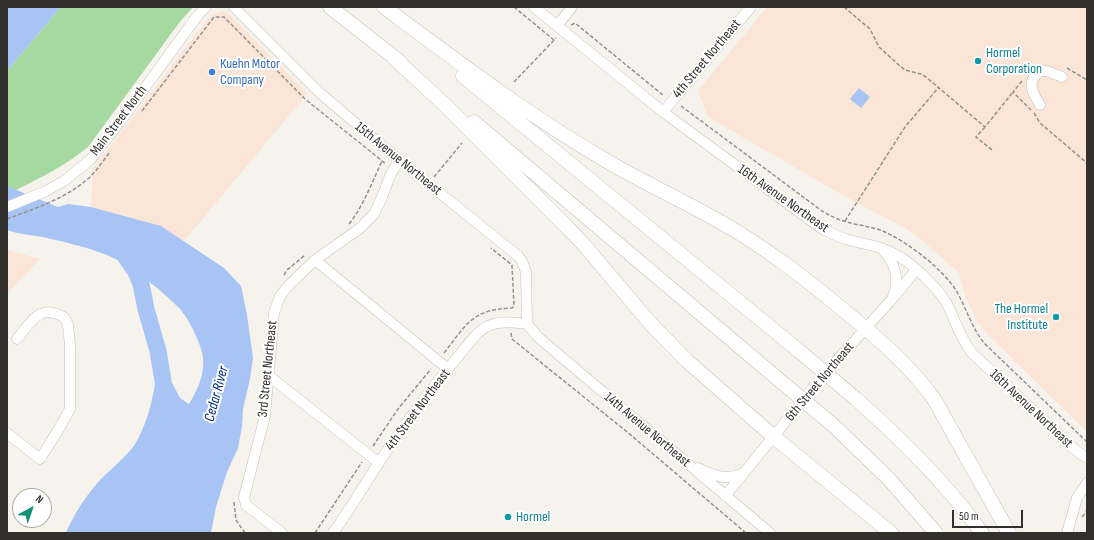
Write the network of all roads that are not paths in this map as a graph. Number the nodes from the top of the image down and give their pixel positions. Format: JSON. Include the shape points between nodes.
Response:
{"nodes":[{"id":1,"x":206,"y":7,"type":"edge"},
{"id":2,"x":234,"y":7,"type":"edge"},
{"id":3,"x":330,"y":7,"type":"edge"},
{"id":4,"x":382,"y":7,"type":"edge"},
{"id":5,"x":534,"y":7,"type":"edge"},
{"id":6,"x":572,"y":7,"type":"edge"},
{"id":7,"x":751,"y":7,"type":"edge"},
{"id":8,"x":557,"y":26,"type":"junction"},
{"id":9,"x":393,"y":57,"type":"junction"},
{"id":10,"x":1062,"y":77,"type":"dead end"},
{"id":11,"x":1040,"y":105,"type":"dead end"},
{"id":12,"x":663,"y":112,"type":"junction"},
{"id":13,"x":398,"y":160,"type":"junction"},
{"id":14,"x":7,"y":207,"type":"edge"},
{"id":15,"x":880,"y":248,"type":"junction"},
{"id":16,"x":312,"y":257,"type":"junction"},
{"id":17,"x":916,"y":270,"type":"junction"},
{"id":18,"x":892,"y":299,"type":"junction"},
{"id":19,"x":527,"y":324,"type":"junction"},
{"id":20,"x":866,"y":328,"type":"junction"},
{"id":21,"x":17,"y":339,"type":"dead end"},
{"id":22,"x":448,"y":369,"type":"junction"},
{"id":23,"x":268,"y":376,"type":"junction"},
{"id":24,"x":7,"y":433,"type":"edge"},
{"id":25,"x":774,"y":437,"type":"junction"},
{"id":26,"x":1087,"y":457,"type":"edge"},
{"id":27,"x":682,"y":459,"type":"junction"},
{"id":28,"x":379,"y":463,"type":"junction"},
{"id":29,"x":744,"y":473,"type":"junction"},
{"id":30,"x":1087,"y":483,"type":"edge"},
{"id":31,"x":725,"y":496,"type":"junction"},
{"id":32,"x":282,"y":533,"type":"edge"},
{"id":33,"x":332,"y":533,"type":"edge"},
{"id":34,"x":770,"y":533,"type":"edge"},
{"id":35,"x":891,"y":533,"type":"edge"},
{"id":36,"x":936,"y":533,"type":"edge"},
{"id":37,"x":982,"y":533,"type":"edge"},
{"id":38,"x":1009,"y":533,"type":"edge"},
{"id":39,"x":1067,"y":533,"type":"edge"}],
"edges":[{"from":1,"to":14,"type":"street","name":"Main Street North","via":[[90,160],[64,181]]},
{"from":2,"to":13,"type":"street","name":"15th Avenue Northeast","via":[[320,93]]},
{"from":3,"to":9,"type":"highway"},
{"from":4,"to":20,"type":"highway","via":[[568,138],[716,219],[765,250],[819,289]]},
{"from":4,"to":37,"type":"highway","bridge":true,"via":[[856,399],[933,472]]},
{"from":5,"to":8,"type":"street","name":"16th Avenue Northeast"},
{"from":6,"to":8,"type":"street"},
{"from":7,"to":12,"type":"street","name":"4th Street Northeast"},
{"from":8,"to":12,"type":"street","name":"16th Avenue Northeast"},
{"from":9,"to":25,"type":"highway","via":[[445,105],[568,228],[650,323],[686,360]]},
{"from":9,"to":36,"type":"highway","bridge":true,"via":[[509,151],[834,426],[888,478]]},
{"from":10,"to":11,"type":"street","via":[[1045,71],[1034,77],[1032,89]]},
{"from":12,"to":15,"type":"street","name":"16th Avenue Northeast","via":[[821,228],[847,240]]},
{"from":13,"to":16,"type":"street","name":"3rd Street Northeast","via":[[374,214],[359,229]]},
{"from":13,"to":19,"type":"street","name":"15th Avenue Northeast","via":[[522,261],[526,272]]},
{"from":15,"to":17,"type":"street","name":"16th Avenue Northeast","via":[[891,252]]},
{"from":15,"to":18,"type":"street","via":[[889,258],[895,272],[896,286]]},
{"from":16,"to":22,"type":"street"},
{"from":16,"to":23,"type":"street","name":"3rd Street Northeast","via":[[280,296],[274,313]]},
{"from":17,"to":18,"type":"street","name":"6th Street Northeast"},
{"from":17,"to":26,"type":"street","name":"16th Avenue Northeast","via":[[941,295],[972,353],[1072,447]]},
{"from":18,"to":20,"type":"street","name":"6th Street Northeast"},
{"from":19,"to":22,"type":"street","name":"4th Street Northeast","via":[[506,322],[488,326],[477,334]]},
{"from":19,"to":27,"type":"street","name":"14th Avenue Northeast","via":[[538,337]]},
{"from":20,"to":25,"type":"street","name":"6th Street Northeast","via":[[836,360]]},
{"from":20,"to":38,"type":"highway","via":[[906,365],[934,399]]},
{"from":21,"to":24,"type":"street","via":[[35,317],[43,312],[53,311],[65,318],[70,345],[70,408],[40,459]]},
{"from":22,"to":28,"type":"street","name":"4th Street Northeast"},
{"from":23,"to":28,"type":"street"},
{"from":23,"to":32,"type":"street","name":"3rd Street Northeast","via":[[264,416],[244,497],[246,504]]},
{"from":25,"to":29,"type":"street","name":"6th Street Northeast"},
{"from":25,"to":35,"type":"highway"},
{"from":27,"to":29,"type":"street","via":[[707,473],[724,478]]},
{"from":27,"to":31,"type":"street","name":"14th Avenue Northeast"},
{"from":28,"to":33,"type":"street","name":"4th Street Northeast"},
{"from":29,"to":31,"type":"street","name":"6th Street Northeast"},
{"from":30,"to":39,"type":"street","via":[[1077,498]]},
{"from":31,"to":34,"type":"street","name":"14th Avenue Northeast"}]}
